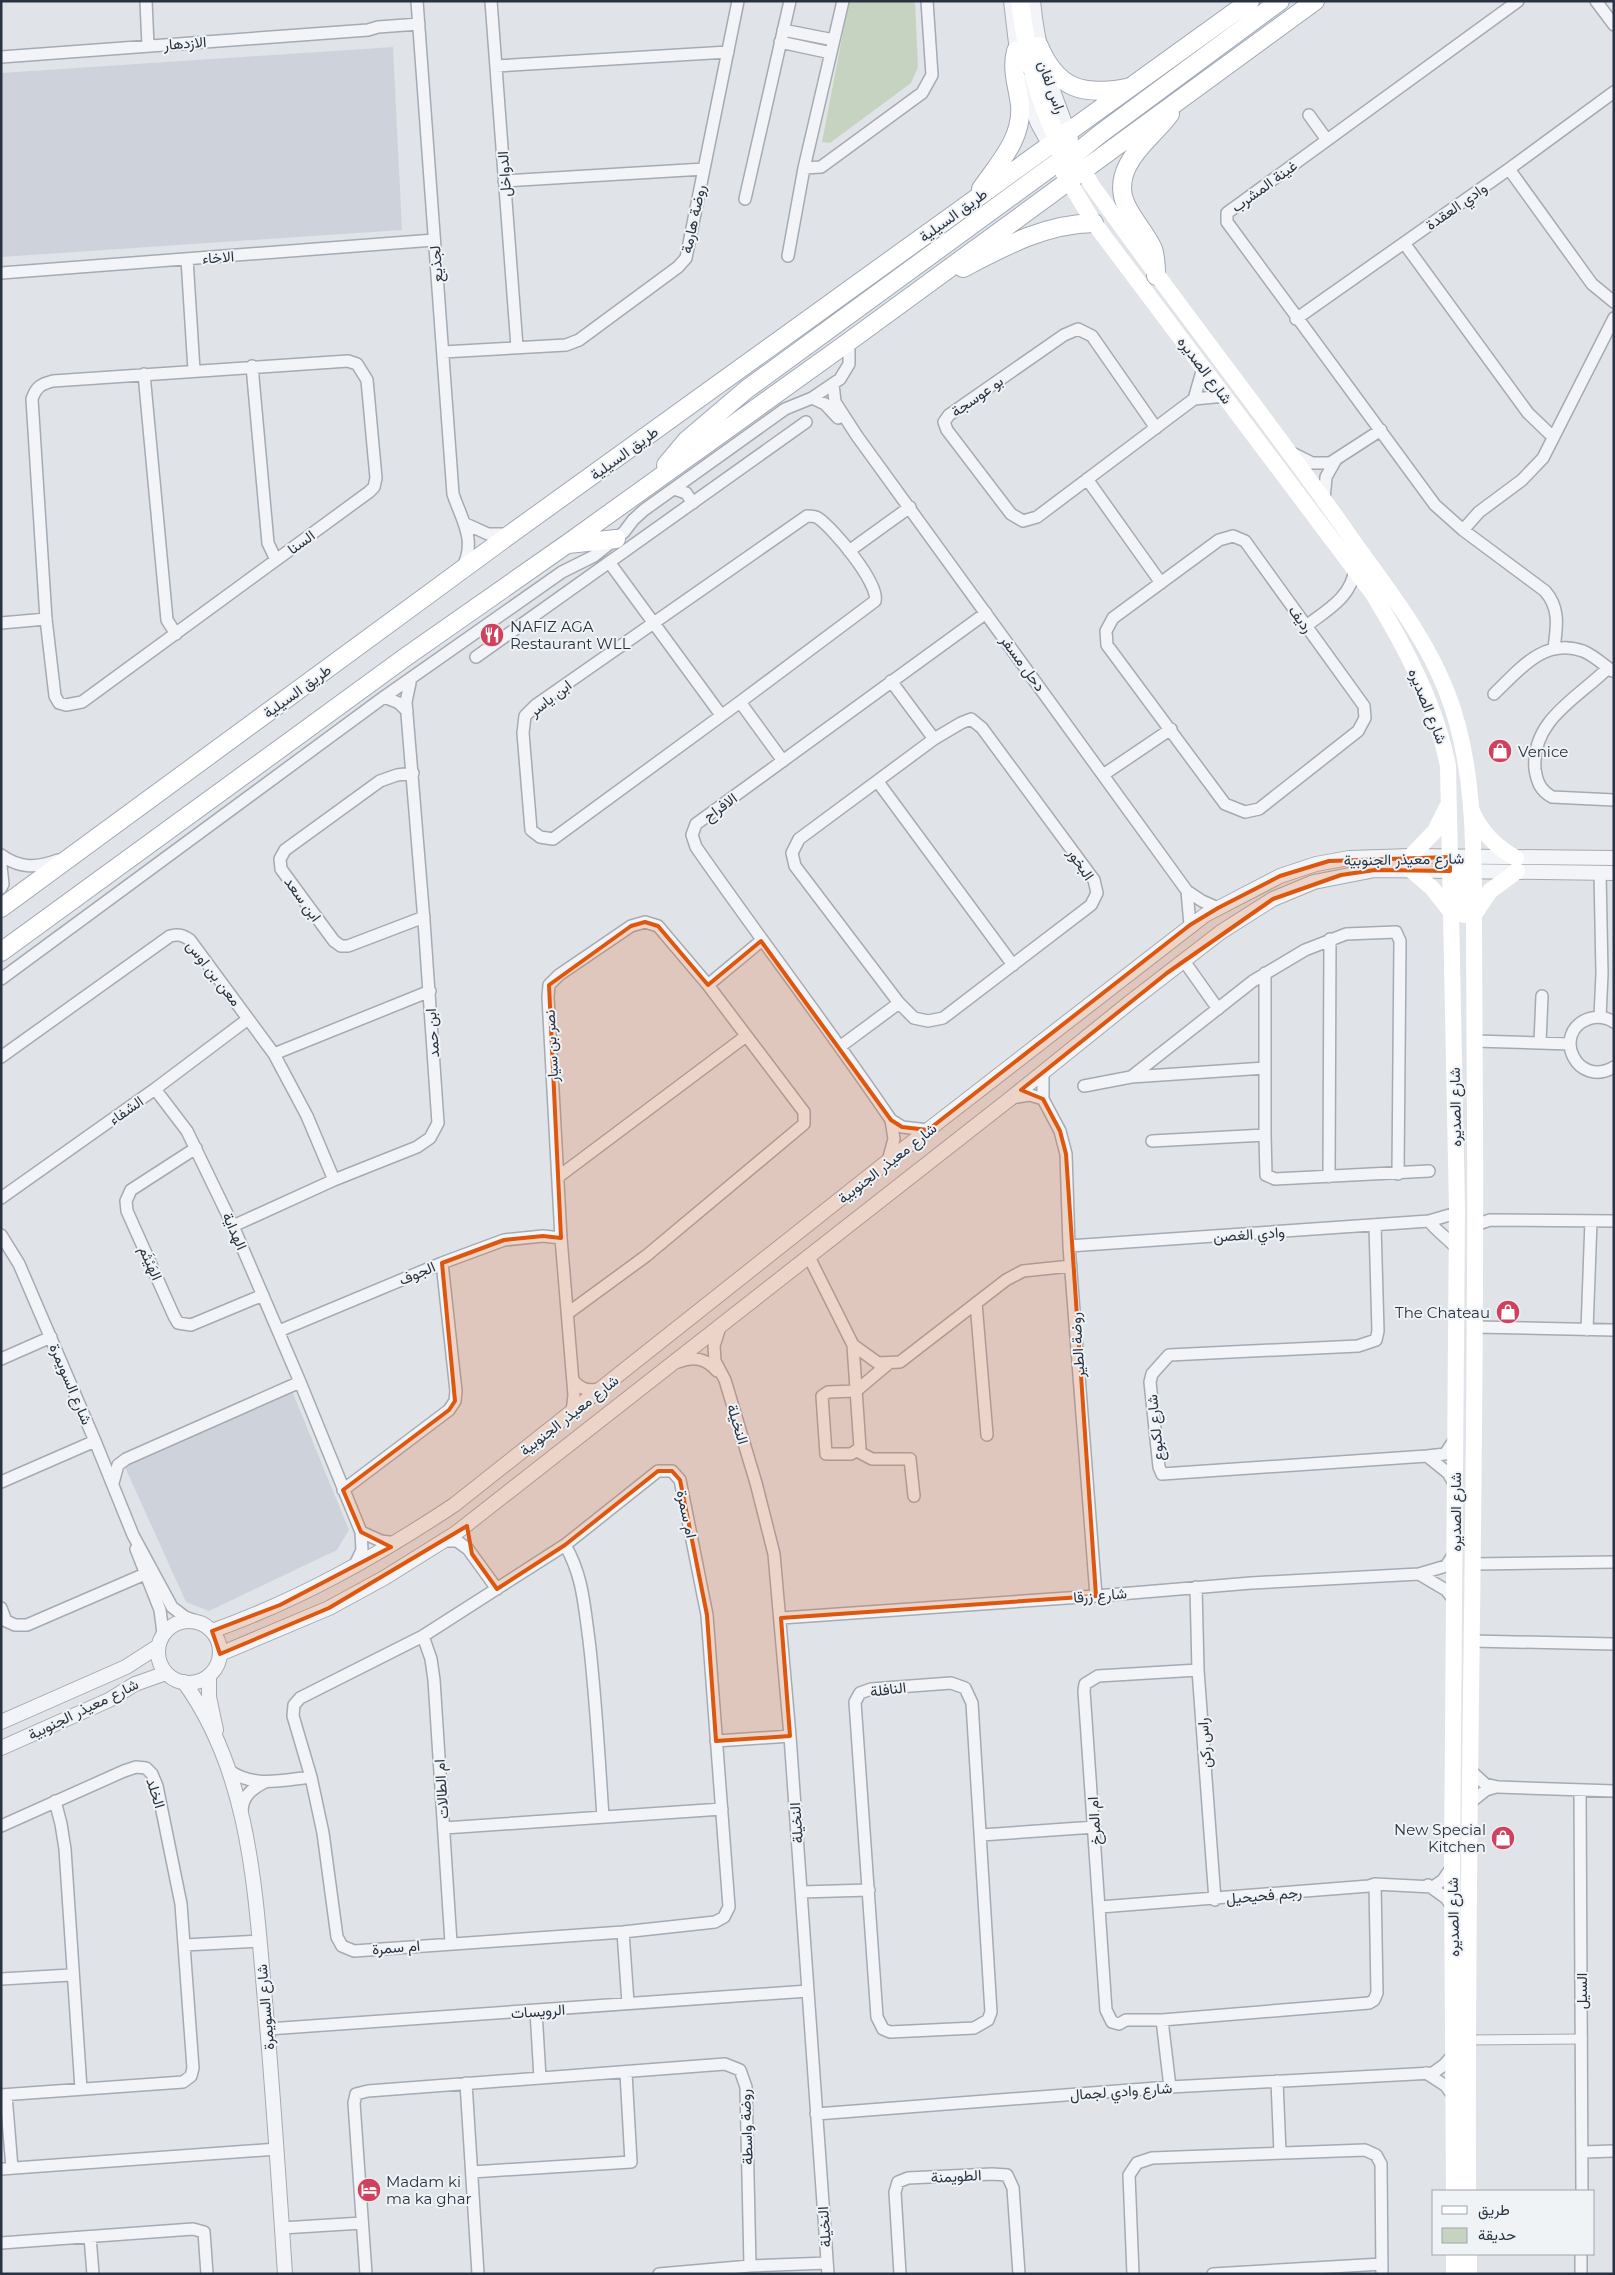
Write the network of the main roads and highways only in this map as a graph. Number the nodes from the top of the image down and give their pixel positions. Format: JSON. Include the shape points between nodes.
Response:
{"nodes":[{"id":1,"x":1020,"y":1,"type":"edge"},
{"id":2,"x":1250,"y":1,"type":"edge"},
{"id":3,"x":1280,"y":1,"type":"edge"},
{"id":4,"x":1316,"y":1,"type":"edge"},
{"id":5,"x":1038,"y":46,"type":"road end"},
{"id":6,"x":1016,"y":51,"type":"road end"},
{"id":7,"x":1132,"y":87,"type":"junction"},
{"id":8,"x":1178,"y":101,"type":"junction"},
{"id":9,"x":1066,"y":152,"type":"junction"},
{"id":10,"x":1068,"y":180,"type":"junction"},
{"id":11,"x":974,"y":200,"type":"junction"},
{"id":12,"x":1094,"y":223,"type":"junction"},
{"id":13,"x":1156,"y":276,"type":"junction"},
{"id":14,"x":911,"y":295,"type":"junction"},
{"id":15,"x":654,"y":481,"type":"junction"},
{"id":16,"x":616,"y":539,"type":"road end"},
{"id":17,"x":567,"y":544,"type":"junction"},
{"id":18,"x":1450,"y":780,"type":"junction"},
{"id":19,"x":1450,"y":798,"type":"junction"},
{"id":20,"x":1469,"y":804,"type":"junction"},
{"id":21,"x":1462,"y":864,"type":"junction"},
{"id":22,"x":1,"y":908,"type":"edge"},
{"id":23,"x":1451,"y":912,"type":"junction"},
{"id":24,"x":1474,"y":915,"type":"junction"},
{"id":25,"x":1,"y":952,"type":"edge"},
{"id":26,"x":1474,"y":973,"type":"junction"},
{"id":27,"x":1454,"y":2190,"type":"edge"},
{"id":28,"x":1468,"y":2190,"type":"edge"},
{"id":29,"x":1454,"y":2255,"type":"edge"},
{"id":30,"x":1469,"y":2255,"type":"edge"},
{"id":31,"x":1454,"y":2274,"type":"edge"},
{"id":32,"x":1469,"y":2274,"type":"edge"}],
"edges":[{"from":1,"to":9,"type":"main road","via":[[1029,59],[1048,118]]},
{"from":2,"to":7,"type":"main road","name":"طريق السيلية"},
{"from":3,"to":9,"type":"main road"},
{"from":4,"to":8,"type":"main road","name":"طريق السيلية"},
{"from":5,"to":7,"type":"main road","via":[[1054,72],[1078,89],[1104,91]]},
{"from":6,"to":11,"type":"main road","via":[[1019,129]]},
{"from":7,"to":9,"type":"main road","name":"طريق السيلية"},
{"from":8,"to":9,"type":"main road","name":"طريق السيلية"},
{"from":8,"to":13,"type":"main road","via":[[1132,157],[1123,185],[1130,215],[1152,248]]},
{"from":9,"to":10,"type":"main road","name":"طريق السيلية"},
{"from":9,"to":11,"type":"main road","name":"طريق السيلية"},
{"from":9,"to":13,"type":"main road","name":"شارع الصديره"},
{"from":9,"to":15,"type":"main road","via":[[726,406],[687,440]]},
{"from":10,"to":12,"type":"main road","name":"شارع الصديره"},
{"from":10,"to":14,"type":"main road","name":"طريق السيلية"},
{"from":11,"to":22,"type":"main road","name":"طريق السيلية","via":[[512,533]]},
{"from":12,"to":14,"type":"main road","via":[[1067,225],[1021,238]]},
{"from":12,"to":18,"type":"main road","name":"شارع الصديره","via":[[1373,594],[1396,631],[1426,697],[1445,749]]},
{"from":13,"to":20,"type":"main road","name":"شارع الصديره","via":[[1324,500],[1410,622],[1432,659],[1460,732]]},
{"from":14,"to":15,"type":"main road","name":"طريق السيلية"},
{"from":15,"to":17,"type":"main road","name":"طريق السيلية"},
{"from":16,"to":17,"type":"main road"},
{"from":17,"to":25,"type":"main road","name":"طريق السيلية","via":[[399,662]]},
{"from":18,"to":19,"type":"main road","name":"شارع الصديره"},
{"from":18,"to":21,"type":"main road","via":[[1459,802]]},
{"from":19,"to":21,"type":"main road","name":"شارع الصديره"},
{"from":19,"to":23,"type":"main road","via":[[1435,831],[1410,863]]},
{"from":20,"to":21,"type":"main road","name":"شارع الصديره"},
{"from":20,"to":24,"type":"main road","via":[[1485,833],[1516,865],[1490,891]]},
{"from":21,"to":23,"type":"main road","name":"شارع الصديره"},
{"from":21,"to":24,"type":"main road","name":"شارع الصديره"},
{"from":21,"to":26,"type":"main road","via":[[1466,952]]},
{"from":23,"to":27,"type":"main road","name":"شارع الصديره","via":[[1457,1208],[1452,1866]]},
{"from":24,"to":26,"type":"main road","name":"شارع الصديره"},
{"from":26,"to":28,"type":"main road","name":"شارع الصديره","via":[[1480,1219],[1475,1327]]},
{"from":29,"to":31,"type":"main road"},
{"from":30,"to":32,"type":"main road"}]}
